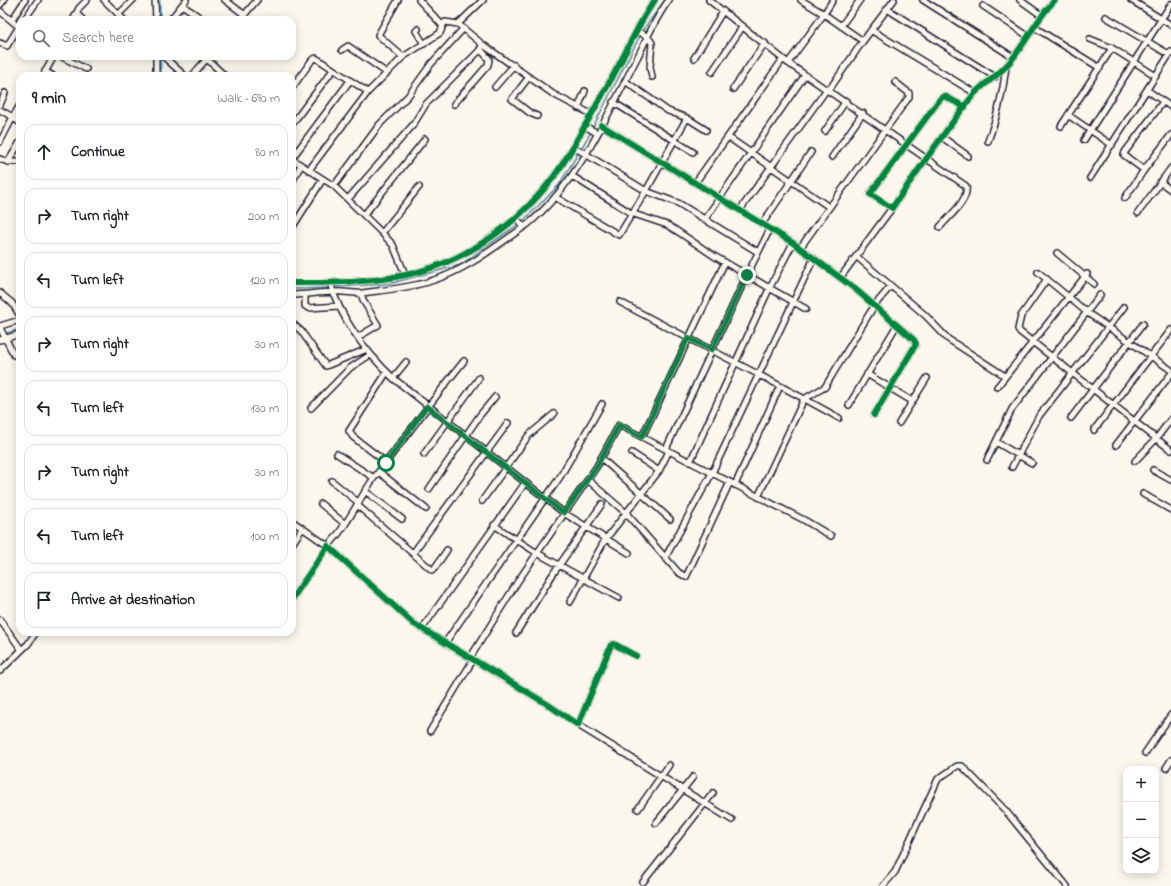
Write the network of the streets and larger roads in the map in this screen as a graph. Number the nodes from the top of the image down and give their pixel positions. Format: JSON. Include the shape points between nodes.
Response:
{"nodes":[{"id":1,"x":4,"y":0,"type":"edge"},
{"id":2,"x":25,"y":0,"type":"edge"},
{"id":3,"x":38,"y":0,"type":"edge"},
{"id":4,"x":87,"y":0,"type":"edge"},
{"id":5,"x":133,"y":0,"type":"edge"},
{"id":6,"x":156,"y":0,"type":"edge"},
{"id":7,"x":186,"y":0,"type":"edge"},
{"id":8,"x":225,"y":0,"type":"edge"},
{"id":9,"x":257,"y":0,"type":"edge"},
{"id":10,"x":398,"y":0,"type":"edge"},
{"id":11,"x":420,"y":0,"type":"edge"},
{"id":12,"x":483,"y":0,"type":"edge"},
{"id":13,"x":655,"y":0,"type":"edge"},
{"id":14,"x":669,"y":0,"type":"edge"},
{"id":15,"x":709,"y":0,"type":"edge"},
{"id":16,"x":802,"y":0,"type":"edge"},
{"id":17,"x":833,"y":0,"type":"edge"},
{"id":18,"x":860,"y":0,"type":"edge"},
{"id":19,"x":894,"y":0,"type":"edge"},
{"id":20,"x":923,"y":0,"type":"edge"},
{"id":21,"x":1020,"y":0,"type":"edge"},
{"id":22,"x":1055,"y":0,"type":"edge"},
{"id":23,"x":1131,"y":0,"type":"edge"},
{"id":24,"x":105,"y":1,"type":"edge"},
{"id":25,"x":1171,"y":4,"type":"edge"},
{"id":26,"x":0,"y":5,"type":"edge"},
{"id":27,"x":182,"y":5,"type":"junction"},
{"id":28,"x":983,"y":6,"type":"dead end"},
{"id":29,"x":887,"y":9,"type":"junction"},
{"id":30,"x":0,"y":11,"type":"edge"},
{"id":31,"x":723,"y":11,"type":"junction"},
{"id":32,"x":77,"y":14,"type":"edge"},
{"id":33,"x":119,"y":14,"type":"joint"},
{"id":34,"x":824,"y":14,"type":"junction"},
{"id":35,"x":244,"y":15,"type":"joint"},
{"id":36,"x":1041,"y":15,"type":"junction"},
{"id":37,"x":27,"y":16,"type":"edge"},
{"id":38,"x":156,"y":16,"type":"edge"},
{"id":39,"x":173,"y":16,"type":"edge"},
{"id":40,"x":198,"y":16,"type":"edge"},
{"id":41,"x":1106,"y":17,"type":"dead end"},
{"id":42,"x":1161,"y":19,"type":"junction"},
{"id":43,"x":12,"y":20,"type":"junction"},
{"id":44,"x":16,"y":23,"type":"edge"},
{"id":45,"x":458,"y":24,"type":"junction"},
{"id":46,"x":1171,"y":25,"type":"edge"},
{"id":47,"x":743,"y":26,"type":"junction"},
{"id":48,"x":841,"y":26,"type":"junction"},
{"id":49,"x":443,"y":27,"type":"junction"},
{"id":50,"x":1034,"y":27,"type":"junction"},
{"id":51,"x":418,"y":29,"type":"dead end"},
{"id":52,"x":463,"y":30,"type":"junction"},
{"id":53,"x":871,"y":30,"type":"junction"},
{"id":54,"x":637,"y":31,"type":"dead end"},
{"id":55,"x":16,"y":36,"type":"edge"},
{"id":56,"x":647,"y":36,"type":"junction"},
{"id":57,"x":1028,"y":36,"type":"junction"},
{"id":58,"x":1090,"y":39,"type":"dead end"},
{"id":59,"x":863,"y":40,"type":"junction"},
{"id":60,"x":1147,"y":41,"type":"junction"},
{"id":61,"x":0,"y":43,"type":"edge"},
{"id":62,"x":424,"y":44,"type":"junction"},
{"id":63,"x":764,"y":44,"type":"junction"},
{"id":64,"x":481,"y":47,"type":"junction"},
{"id":65,"x":1112,"y":48,"type":"junction"},
{"id":66,"x":342,"y":50,"type":"dead end"},
{"id":67,"x":1170,"y":54,"type":"edge"},
{"id":68,"x":403,"y":57,"type":"junction"},
{"id":69,"x":694,"y":58,"type":"dead end"},
{"id":70,"x":1013,"y":58,"type":"junction"},
{"id":71,"x":783,"y":59,"type":"junction"},
{"id":72,"x":52,"y":60,"type":"edge"},
{"id":73,"x":68,"y":60,"type":"edge"},
{"id":74,"x":156,"y":60,"type":"edge"},
{"id":75,"x":168,"y":60,"type":"edge"},
{"id":76,"x":206,"y":60,"type":"edge"},
{"id":77,"x":210,"y":60,"type":"edge"},
{"id":78,"x":788,"y":63,"type":"junction"},
{"id":79,"x":1133,"y":63,"type":"junction"},
{"id":80,"x":513,"y":66,"type":"junction"},
{"id":81,"x":1006,"y":67,"type":"junction"},
{"id":82,"x":1100,"y":68,"type":"junction"},
{"id":83,"x":86,"y":69,"type":"dead end"},
{"id":84,"x":333,"y":70,"type":"junction"},
{"id":85,"x":45,"y":72,"type":"edge"},
{"id":86,"x":156,"y":72,"type":"edge"},
{"id":87,"x":181,"y":72,"type":"edge"},
{"id":88,"x":196,"y":72,"type":"edge"},
{"id":89,"x":221,"y":72,"type":"edge"},
{"id":90,"x":712,"y":72,"type":"dead end"},
{"id":91,"x":387,"y":73,"type":"junction"},
{"id":92,"x":805,"y":75,"type":"junction"},
{"id":93,"x":1156,"y":76,"type":"junction"},
{"id":94,"x":652,"y":77,"type":"dead end"},
{"id":95,"x":995,"y":77,"type":"junction"},
{"id":96,"x":528,"y":78,"type":"junction"},
{"id":97,"x":625,"y":81,"type":"junction"},
{"id":98,"x":349,"y":82,"type":"junction"},
{"id":99,"x":895,"y":82,"type":"dead end"},
{"id":100,"x":296,"y":83,"type":"edge"},
{"id":101,"x":495,"y":88,"type":"dead end"},
{"id":102,"x":733,"y":89,"type":"dead end"},
{"id":103,"x":828,"y":89,"type":"junction"},
{"id":104,"x":1147,"y":90,"type":"junction"},
{"id":105,"x":585,"y":91,"type":"dead end"},
{"id":106,"x":368,"y":92,"type":"junction"},
{"id":107,"x":5,"y":93,"type":"dead end"},
{"id":108,"x":975,"y":93,"type":"junction"},
{"id":109,"x":846,"y":101,"type":"junction"},
{"id":110,"x":613,"y":102,"type":"junction"},
{"id":111,"x":1163,"y":102,"type":"junction"},
{"id":112,"x":454,"y":104,"type":"dead end"},
{"id":113,"x":0,"y":105,"type":"edge"},
{"id":114,"x":965,"y":107,"type":"junction"},
{"id":115,"x":1171,"y":107,"type":"edge"},
{"id":116,"x":578,"y":108,"type":"junction"},
{"id":117,"x":0,"y":110,"type":"edge"},
{"id":118,"x":16,"y":112,"type":"edge"},
{"id":119,"x":863,"y":114,"type":"junction"},
{"id":120,"x":1068,"y":115,"type":"junction"},
{"id":121,"x":537,"y":116,"type":"dead end"},
{"id":122,"x":590,"y":116,"type":"junction"},
{"id":123,"x":13,"y":117,"type":"junction"},
{"id":124,"x":687,"y":118,"type":"junction"},
{"id":125,"x":296,"y":119,"type":"edge"},
{"id":126,"x":16,"y":120,"type":"edge"},
{"id":127,"x":601,"y":125,"type":"junction"},
{"id":128,"x":1061,"y":126,"type":"dead end"},
{"id":129,"x":585,"y":127,"type":"junction"},
{"id":130,"x":885,"y":129,"type":"junction"},
{"id":131,"x":706,"y":130,"type":"dead end"},
{"id":132,"x":1090,"y":130,"type":"junction"},
{"id":133,"x":825,"y":131,"type":"dead end"},
{"id":134,"x":596,"y":132,"type":"junction"},
{"id":135,"x":1171,"y":134,"type":"edge"},
{"id":136,"x":728,"y":137,"type":"junction"},
{"id":137,"x":942,"y":137,"type":"junction"},
{"id":138,"x":425,"y":139,"type":"dead end"},
{"id":139,"x":674,"y":140,"type":"junction"},
{"id":140,"x":1084,"y":140,"type":"dead end"},
{"id":141,"x":988,"y":141,"type":"dead end"},
{"id":142,"x":0,"y":142,"type":"edge"},
{"id":143,"x":906,"y":143,"type":"junction"},
{"id":144,"x":1112,"y":145,"type":"junction"},
{"id":145,"x":575,"y":147,"type":"junction"},
{"id":146,"x":16,"y":149,"type":"edge"},
{"id":147,"x":693,"y":152,"type":"dead end"},
{"id":148,"x":751,"y":152,"type":"junction"},
{"id":149,"x":811,"y":152,"type":"dead end"},
{"id":150,"x":585,"y":153,"type":"junction"},
{"id":151,"x":296,"y":154,"type":"edge"},
{"id":152,"x":968,"y":156,"type":"dead end"},
{"id":153,"x":832,"y":157,"type":"dead end"},
{"id":154,"x":927,"y":157,"type":"junction"},
{"id":155,"x":0,"y":159,"type":"edge"},
{"id":156,"x":8,"y":162,"type":"junction"},
{"id":157,"x":16,"y":162,"type":"edge"},
{"id":158,"x":296,"y":162,"type":"edge"},
{"id":159,"x":662,"y":163,"type":"junction"},
{"id":160,"x":301,"y":165,"type":"junction"},
{"id":161,"x":771,"y":166,"type":"junction"},
{"id":162,"x":1171,"y":168,"type":"edge"},
{"id":163,"x":309,"y":170,"type":"junction"},
{"id":164,"x":1144,"y":170,"type":"junction"},
{"id":165,"x":296,"y":174,"type":"edge"},
{"id":166,"x":572,"y":176,"type":"junction"},
{"id":167,"x":1090,"y":178,"type":"dead end"},
{"id":168,"x":323,"y":179,"type":"junction"},
{"id":169,"x":791,"y":182,"type":"junction"},
{"id":170,"x":1160,"y":182,"type":"junction"},
{"id":171,"x":695,"y":183,"type":"junction"},
{"id":172,"x":334,"y":186,"type":"junction"},
{"id":173,"x":420,"y":187,"type":"dead end"},
{"id":174,"x":1171,"y":190,"type":"edge"},
{"id":175,"x":646,"y":191,"type":"junction"},
{"id":176,"x":555,"y":197,"type":"junction"},
{"id":177,"x":719,"y":198,"type":"junction"},
{"id":178,"x":1125,"y":198,"type":"dead end"},
{"id":179,"x":348,"y":199,"type":"junction"},
{"id":180,"x":829,"y":208,"type":"junction"},
{"id":181,"x":892,"y":208,"type":"junction"},
{"id":182,"x":740,"y":210,"type":"junction"},
{"id":183,"x":631,"y":213,"type":"junction"},
{"id":184,"x":1138,"y":213,"type":"dead end"},
{"id":185,"x":364,"y":215,"type":"junction"},
{"id":186,"x":517,"y":218,"type":"junction"},
{"id":187,"x":704,"y":219,"type":"junction"},
{"id":188,"x":296,"y":222,"type":"edge"},
{"id":189,"x":762,"y":224,"type":"junction"},
{"id":190,"x":523,"y":227,"type":"junction"},
{"id":191,"x":940,"y":227,"type":"dead end"},
{"id":192,"x":770,"y":228,"type":"junction"},
{"id":193,"x":382,"y":233,"type":"junction"},
{"id":194,"x":792,"y":243,"type":"junction"},
{"id":195,"x":800,"y":248,"type":"junction"},
{"id":196,"x":758,"y":252,"type":"junction"},
{"id":197,"x":1057,"y":254,"type":"dead end"},
{"id":198,"x":458,"y":256,"type":"junction"},
{"id":199,"x":856,"y":256,"type":"junction"},
{"id":200,"x":814,"y":258,"type":"junction"},
{"id":201,"x":725,"y":262,"type":"junction"},
{"id":202,"x":464,"y":265,"type":"dead end"},
{"id":203,"x":1038,"y":272,"type":"dead end"},
{"id":204,"x":405,"y":274,"type":"junction"},
{"id":205,"x":747,"y":275,"type":"junction"},
{"id":206,"x":1086,"y":276,"type":"junction"},
{"id":207,"x":840,"y":278,"type":"junction"},
{"id":208,"x":1046,"y":279,"type":"junction"},
{"id":209,"x":296,"y":283,"type":"edge"},
{"id":210,"x":330,"y":283,"type":"junction"},
{"id":211,"x":1094,"y":284,"type":"dead end"},
{"id":212,"x":891,"y":286,"type":"junction"},
{"id":213,"x":770,"y":287,"type":"junction"},
{"id":214,"x":332,"y":291,"type":"junction"},
{"id":215,"x":0,"y":293,"type":"edge"},
{"id":216,"x":361,"y":294,"type":"junction"},
{"id":217,"x":305,"y":295,"type":"junction"},
{"id":218,"x":1100,"y":295,"type":"dead end"},
{"id":219,"x":296,"y":296,"type":"edge"},
{"id":220,"x":1068,"y":297,"type":"junction"},
{"id":221,"x":792,"y":300,"type":"junction"},
{"id":222,"x":620,"y":302,"type":"dead end"},
{"id":223,"x":339,"y":306,"type":"junction"},
{"id":224,"x":874,"y":306,"type":"junction"},
{"id":225,"x":1124,"y":307,"type":"dead end"},
{"id":226,"x":806,"y":309,"type":"dead end"},
{"id":227,"x":16,"y":310,"type":"edge"},
{"id":228,"x":1087,"y":312,"type":"junction"},
{"id":229,"x":16,"y":321,"type":"edge"},
{"id":230,"x":1144,"y":324,"type":"dead end"},
{"id":231,"x":897,"y":325,"type":"junction"},
{"id":232,"x":0,"y":327,"type":"edge"},
{"id":233,"x":296,"y":328,"type":"edge"},
{"id":234,"x":1108,"y":328,"type":"junction"},
{"id":235,"x":1171,"y":330,"type":"edge"},
{"id":236,"x":16,"y":335,"type":"edge"},
{"id":237,"x":358,"y":337,"type":"junction"},
{"id":238,"x":5,"y":338,"type":"junction"},
{"id":239,"x":688,"y":338,"type":"junction"},
{"id":240,"x":0,"y":340,"type":"edge"},
{"id":241,"x":1033,"y":342,"type":"junction"},
{"id":242,"x":1130,"y":342,"type":"junction"},
{"id":243,"x":366,"y":349,"type":"junction"},
{"id":244,"x":712,"y":350,"type":"junction"},
{"id":245,"x":14,"y":355,"type":"dead end"},
{"id":246,"x":1053,"y":357,"type":"junction"},
{"id":247,"x":1152,"y":357,"type":"junction"},
{"id":248,"x":373,"y":358,"type":"junction"},
{"id":249,"x":464,"y":360,"type":"dead end"},
{"id":250,"x":735,"y":361,"type":"junction"},
{"id":251,"x":406,"y":362,"type":"dead end"},
{"id":252,"x":1171,"y":370,"type":"edge"},
{"id":253,"x":387,"y":372,"type":"junction"},
{"id":254,"x":758,"y":373,"type":"junction"},
{"id":255,"x":1073,"y":373,"type":"junction"},
{"id":256,"x":867,"y":374,"type":"junction"},
{"id":257,"x":1171,"y":374,"type":"edge"},
{"id":258,"x":1005,"y":376,"type":"junction"},
{"id":259,"x":393,"y":378,"type":"junction"},
{"id":260,"x":479,"y":378,"type":"dead end"},
{"id":261,"x":927,"y":378,"type":"dead end"},
{"id":262,"x":780,"y":386,"type":"junction"},
{"id":263,"x":997,"y":387,"type":"dead end"},
{"id":264,"x":890,"y":388,"type":"junction"},
{"id":265,"x":1094,"y":390,"type":"junction"},
{"id":266,"x":495,"y":397,"type":"dead end"},
{"id":267,"x":804,"y":399,"type":"junction"},
{"id":268,"x":912,"y":401,"type":"junction"},
{"id":269,"x":602,"y":404,"type":"dead end"},
{"id":270,"x":849,"y":405,"type":"dead end"},
{"id":271,"x":1113,"y":405,"type":"junction"},
{"id":272,"x":427,"y":406,"type":"junction"},
{"id":273,"x":311,"y":408,"type":"dead end"},
{"id":274,"x":554,"y":414,"type":"dead end"},
{"id":275,"x":874,"y":415,"type":"dead end"},
{"id":276,"x":839,"y":418,"type":"dead end"},
{"id":277,"x":1071,"y":418,"type":"dead end"},
{"id":278,"x":1171,"y":419,"type":"edge"},
{"id":279,"x":446,"y":422,"type":"junction"},
{"id":280,"x":1135,"y":422,"type":"junction"},
{"id":281,"x":508,"y":423,"type":"dead end"},
{"id":282,"x":899,"y":423,"type":"dead end"},
{"id":283,"x":1094,"y":430,"type":"dead end"},
{"id":284,"x":466,"y":437,"type":"junction"},
{"id":285,"x":642,"y":437,"type":"junction"},
{"id":286,"x":1156,"y":439,"type":"junction"},
{"id":287,"x":996,"y":442,"type":"junction"},
{"id":288,"x":1116,"y":445,"type":"dead end"},
{"id":289,"x":668,"y":450,"type":"junction"},
{"id":290,"x":1171,"y":450,"type":"edge"},
{"id":291,"x":486,"y":453,"type":"junction"},
{"id":292,"x":632,"y":453,"type":"dead end"},
{"id":293,"x":337,"y":454,"type":"dead end"},
{"id":294,"x":424,"y":454,"type":"dead end"},
{"id":295,"x":1018,"y":455,"type":"junction"},
{"id":296,"x":602,"y":458,"type":"junction"},
{"id":297,"x":987,"y":460,"type":"dead end"},
{"id":298,"x":1135,"y":461,"type":"dead end"},
{"id":299,"x":690,"y":462,"type":"junction"},
{"id":300,"x":386,"y":463,"type":"junction"},
{"id":301,"x":1032,"y":463,"type":"dead end"},
{"id":302,"x":1012,"y":467,"type":"dead end"},
{"id":303,"x":505,"y":468,"type":"junction"},
{"id":304,"x":1153,"y":470,"type":"dead end"},
{"id":305,"x":659,"y":471,"type":"junction"},
{"id":306,"x":379,"y":472,"type":"junction"},
{"id":307,"x":712,"y":473,"type":"junction"},
{"id":308,"x":374,"y":478,"type":"junction"},
{"id":309,"x":588,"y":480,"type":"junction"},
{"id":310,"x":1171,"y":480,"type":"edge"},
{"id":311,"x":332,"y":481,"type":"dead end"},
{"id":312,"x":525,"y":483,"type":"junction"},
{"id":313,"x":733,"y":484,"type":"junction"},
{"id":314,"x":429,"y":489,"type":"dead end"},
{"id":315,"x":366,"y":491,"type":"junction"},
{"id":316,"x":642,"y":493,"type":"junction"},
{"id":317,"x":1143,"y":494,"type":"dead end"},
{"id":318,"x":758,"y":497,"type":"junction"},
{"id":319,"x":544,"y":498,"type":"junction"},
{"id":320,"x":482,"y":501,"type":"dead end"},
{"id":321,"x":321,"y":504,"type":"dead end"},
{"id":322,"x":358,"y":504,"type":"junction"},
{"id":323,"x":602,"y":504,"type":"dead end"},
{"id":324,"x":426,"y":509,"type":"dead end"},
{"id":325,"x":1171,"y":510,"type":"edge"},
{"id":326,"x":564,"y":513,"type":"junction"},
{"id":327,"x":625,"y":514,"type":"junction"},
{"id":328,"x":402,"y":519,"type":"dead end"},
{"id":329,"x":670,"y":519,"type":"dead end"},
{"id":330,"x":296,"y":524,"type":"edge"},
{"id":331,"x":344,"y":524,"type":"junction"},
{"id":332,"x":494,"y":525,"type":"junction"},
{"id":333,"x":585,"y":527,"type":"junction"},
{"id":334,"x":302,"y":529,"type":"junction"},
{"id":335,"x":831,"y":536,"type":"dead end"},
{"id":336,"x":296,"y":538,"type":"edge"},
{"id":337,"x":516,"y":540,"type":"junction"},
{"id":338,"x":605,"y":540,"type":"junction"},
{"id":339,"x":329,"y":545,"type":"junction"},
{"id":340,"x":447,"y":550,"type":"dead end"},
{"id":341,"x":537,"y":553,"type":"junction"},
{"id":342,"x":629,"y":553,"type":"dead end"},
{"id":343,"x":413,"y":554,"type":"junction"},
{"id":344,"x":665,"y":558,"type":"junction"},
{"id":345,"x":559,"y":566,"type":"junction"},
{"id":346,"x":582,"y":579,"type":"junction"},
{"id":347,"x":296,"y":593,"type":"edge"},
{"id":348,"x":619,"y":598,"type":"dead end"},
{"id":349,"x":570,"y":602,"type":"dead end"},
{"id":350,"x":0,"y":620,"type":"edge"},
{"id":351,"x":422,"y":629,"type":"junction"},
{"id":352,"x":516,"y":634,"type":"dead end"},
{"id":353,"x":33,"y":636,"type":"edge"},
{"id":354,"x":445,"y":644,"type":"junction"},
{"id":355,"x":20,"y":648,"type":"junction"},
{"id":356,"x":636,"y":656,"type":"dead end"},
{"id":357,"x":471,"y":659,"type":"junction"},
{"id":358,"x":0,"y":672,"type":"edge"},
{"id":359,"x":1171,"y":715,"type":"edge"},
{"id":360,"x":578,"y":725,"type":"junction"},
{"id":361,"x":430,"y":731,"type":"dead end"},
{"id":362,"x":1145,"y":753,"type":"dead end"},
{"id":363,"x":1171,"y":760,"type":"edge"},
{"id":364,"x":669,"y":765,"type":"dead end"},
{"id":365,"x":1166,"y":768,"type":"dead end"},
{"id":366,"x":661,"y":777,"type":"junction"},
{"id":367,"x":693,"y":777,"type":"dead end"},
{"id":368,"x":684,"y":791,"type":"junction"},
{"id":369,"x":713,"y":793,"type":"dead end"},
{"id":370,"x":705,"y":804,"type":"junction"},
{"id":371,"x":638,"y":808,"type":"dead end"},
{"id":372,"x":732,"y":820,"type":"dead end"},
{"id":373,"x":656,"y":823,"type":"dead end"},
{"id":374,"x":643,"y":882,"type":"dead end"},
{"id":375,"x":883,"y":886,"type":"edge"},
{"id":376,"x":1067,"y":886,"type":"edge"}],
"edges":[{"from":1,"to":26,"type":"street"},
{"from":2,"to":43,"type":"street"},
{"from":3,"to":37,"type":"street"},
{"from":4,"to":32,"type":"street"},
{"from":5,"to":33,"type":"street"},
{"from":6,"to":38,"type":"street"},
{"from":7,"to":27,"type":"street"},
{"from":8,"to":35,"type":"street"},
{"from":9,"to":35,"type":"street"},
{"from":10,"to":68,"type":"street","via":[[378,35]]},
{"from":11,"to":49,"type":"street"},
{"from":12,"to":45,"type":"street"},
{"from":13,"to":122,"type":"street","via":[[635,30]]},
{"from":14,"to":56,"type":"street"},
{"from":15,"to":31,"type":"street"},
{"from":16,"to":34,"type":"street"},
{"from":17,"to":34,"type":"street"},
{"from":18,"to":48,"type":"street"},
{"from":19,"to":29,"type":"street"},
{"from":20,"to":70,"type":"street"},
{"from":21,"to":36,"type":"street"},
{"from":22,"to":36,"type":"street"},
{"from":23,"to":42,"type":"street"},
{"from":24,"to":33,"type":"street"},
{"from":25,"to":42,"type":"street"},
{"from":27,"to":39,"type":"street"},
{"from":27,"to":40,"type":"street"},
{"from":28,"to":57,"type":"street"},
{"from":29,"to":53,"type":"street"},
{"from":29,"to":95,"type":"street"},
{"from":30,"to":43,"type":"street"},
{"from":31,"to":47,"type":"street"},
{"from":31,"to":69,"type":"street"},
{"from":34,"to":48,"type":"street"},
{"from":34,"to":78,"type":"street"},
{"from":36,"to":50,"type":"street"},
{"from":41,"to":60,"type":"street"},
{"from":42,"to":46,"type":"street"},
{"from":42,"to":60,"type":"street"},
{"from":43,"to":44,"type":"street"},
{"from":45,"to":49,"type":"street"},
{"from":45,"to":52,"type":"street"},
{"from":47,"to":63,"type":"street"},
{"from":47,"to":90,"type":"street"},
{"from":48,"to":59,"type":"street"},
{"from":49,"to":62,"type":"street"},
{"from":50,"to":57,"type":"street"},
{"from":50,"to":82,"type":"street"},
{"from":51,"to":62,"type":"street","via":[[416,31]]},
{"from":52,"to":64,"type":"street"},
{"from":52,"to":172,"type":"street","via":[[431,64],[408,96],[380,124]]},
{"from":53,"to":59,"type":"street"},
{"from":53,"to":108,"type":"street"},
{"from":54,"to":56,"type":"street"},
{"from":55,"to":61,"type":"street","via":[[7,46]]},
{"from":56,"to":94,"type":"street","via":[[652,43]]},
{"from":56,"to":97,"type":"street"},
{"from":57,"to":70,"type":"street"},
{"from":58,"to":65,"type":"street"},
{"from":59,"to":103,"type":"street"},
{"from":60,"to":67,"type":"street"},
{"from":60,"to":79,"type":"street"},
{"from":62,"to":68,"type":"street"},
{"from":63,"to":71,"type":"street"},
{"from":63,"to":102,"type":"street"},
{"from":64,"to":80,"type":"street"},
{"from":64,"to":112,"type":"street","via":[[488,65]]},
{"from":64,"to":179,"type":"street","via":[[426,104],[413,125]]},
{"from":65,"to":79,"type":"street"},
{"from":65,"to":82,"type":"street"},
{"from":66,"to":91,"type":"street","via":[[348,46]]},
{"from":67,"to":93,"type":"street"},
{"from":68,"to":91,"type":"street"},
{"from":70,"to":81,"type":"street"},
{"from":71,"to":78,"type":"street"},
{"from":71,"to":136,"type":"street"},
{"from":72,"to":85,"type":"street"},
{"from":73,"to":83,"type":"street"},
{"from":74,"to":86,"type":"street"},
{"from":75,"to":87,"type":"street"},
{"from":76,"to":88,"type":"street"},
{"from":77,"to":89,"type":"street"},
{"from":78,"to":92,"type":"street"},
{"from":79,"to":93,"type":"street"},
{"from":79,"to":132,"type":"street"},
{"from":80,"to":96,"type":"street"},
{"from":80,"to":101,"type":"street"},
{"from":81,"to":95,"type":"street"},
{"from":81,"to":141,"type":"street","via":[[997,108],[998,116]]},
{"from":82,"to":120,"type":"street"},
{"from":84,"to":98,"type":"street"},
{"from":84,"to":100,"type":"street","via":[[319,59],[314,59]]},
{"from":84,"to":125,"type":"street"},
{"from":91,"to":106,"type":"street"},
{"from":92,"to":103,"type":"street"},
{"from":92,"to":148,"type":"street"},
{"from":93,"to":104,"type":"street"},
{"from":95,"to":108,"type":"street"},
{"from":96,"to":116,"type":"street"},
{"from":96,"to":121,"type":"street","via":[[512,99]]},
{"from":97,"to":110,"type":"street"},
{"from":97,"to":124,"type":"street","via":[[668,111]]},
{"from":98,"to":106,"type":"street"},
{"from":98,"to":151,"type":"street"},
{"from":99,"to":130,"type":"street","via":[[910,94]]},
{"from":103,"to":109,"type":"street"},
{"from":103,"to":161,"type":"street"},
{"from":104,"to":111,"type":"street"},
{"from":104,"to":144,"type":"street"},
{"from":105,"to":116,"type":"street"},
{"from":106,"to":163,"type":"street"},
{"from":107,"to":113,"type":"street"},
{"from":108,"to":114,"type":"street"},
{"from":109,"to":119,"type":"street"},
{"from":109,"to":133,"type":"street"},
{"from":110,"to":127,"type":"street"},
{"from":110,"to":139,"type":"street"},
{"from":111,"to":115,"type":"street"},
{"from":111,"to":164,"type":"street","via":[[1124,154]]},
{"from":114,"to":137,"type":"street"},
{"from":114,"to":143,"type":"street","via":[[948,97],[940,98]]},
{"from":116,"to":122,"type":"street"},
{"from":117,"to":123,"type":"street"},
{"from":118,"to":123,"type":"street"},
{"from":119,"to":130,"type":"street"},
{"from":119,"to":153,"type":"street"},
{"from":120,"to":128,"type":"street"},
{"from":120,"to":132,"type":"street"},
{"from":122,"to":129,"type":"street"},
{"from":123,"to":126,"type":"street"},
{"from":123,"to":142,"type":"street"},
{"from":124,"to":131,"type":"street"},
{"from":124,"to":139,"type":"street"},
{"from":127,"to":134,"type":"street"},
{"from":127,"to":159,"type":"street"},
{"from":129,"to":134,"type":"street"},
{"from":129,"to":145,"type":"street"},
{"from":130,"to":143,"type":"street"},
{"from":130,"to":180,"type":"street"},
{"from":132,"to":140,"type":"street"},
{"from":132,"to":144,"type":"street"},
{"from":134,"to":150,"type":"street"},
{"from":135,"to":164,"type":"street"},
{"from":136,"to":148,"type":"street"},
{"from":136,"to":171,"type":"street"},
{"from":137,"to":152,"type":"street"},
{"from":137,"to":154,"type":"street"},
{"from":138,"to":185,"type":"street"},
{"from":139,"to":147,"type":"street"},
{"from":139,"to":159,"type":"street"},
{"from":143,"to":154,"type":"street"},
{"from":143,"to":181,"type":"street","via":[[870,194]]},
{"from":144,"to":167,"type":"street"},
{"from":145,"to":150,"type":"street"},
{"from":145,"to":186,"type":"street","via":[[549,185]]},
{"from":146,"to":156,"type":"street"},
{"from":148,"to":161,"type":"street"},
{"from":148,"to":177,"type":"street"},
{"from":149,"to":169,"type":"street"},
{"from":150,"to":166,"type":"street"},
{"from":150,"to":175,"type":"street"},
{"from":154,"to":181,"type":"street"},
{"from":154,"to":191,"type":"street","via":[[967,189],[957,211]]},
{"from":155,"to":156,"type":"street"},
{"from":156,"to":157,"type":"street"},
{"from":158,"to":160,"type":"street"},
{"from":159,"to":171,"type":"street"},
{"from":159,"to":175,"type":"street"},
{"from":160,"to":163,"type":"street"},
{"from":160,"to":165,"type":"street"},
{"from":161,"to":169,"type":"street"},
{"from":161,"to":182,"type":"street"},
{"from":162,"to":170,"type":"street"},
{"from":163,"to":168,"type":"street"},
{"from":164,"to":178,"type":"street"},
{"from":166,"to":176,"type":"street"},
{"from":166,"to":183,"type":"street"},
{"from":168,"to":172,"type":"street"},
{"from":168,"to":188,"type":"street"},
{"from":169,"to":180,"type":"street"},
{"from":169,"to":189,"type":"street"},
{"from":170,"to":174,"type":"street"},
{"from":170,"to":184,"type":"street"},
{"from":171,"to":177,"type":"street"},
{"from":172,"to":179,"type":"street"},
{"from":173,"to":193,"type":"street"},
{"from":175,"to":183,"type":"street"},
{"from":175,"to":187,"type":"street","via":[[678,203]]},
{"from":176,"to":183,"type":"street","via":[[619,235]]},
{"from":176,"to":190,"type":"street"},
{"from":177,"to":182,"type":"street"},
{"from":177,"to":187,"type":"street"},
{"from":179,"to":185,"type":"street"},
{"from":180,"to":195,"type":"street"},
{"from":181,"to":199,"type":"street"},
{"from":182,"to":189,"type":"street"},
{"from":183,"to":201,"type":"street","via":[[667,225]]},
{"from":185,"to":193,"type":"street"},
{"from":186,"to":190,"type":"street"},
{"from":186,"to":198,"type":"street"},
{"from":187,"to":196,"type":"street"},
{"from":189,"to":192,"type":"street"},
{"from":190,"to":216,"type":"street","via":[[465,266],[432,281]]},
{"from":192,"to":194,"type":"street"},
{"from":192,"to":196,"type":"street"},
{"from":193,"to":204,"type":"street","via":[[393,245]]},
{"from":194,"to":195,"type":"street"},
{"from":194,"to":213,"type":"street"},
{"from":195,"to":200,"type":"street"},
{"from":196,"to":205,"type":"street"},
{"from":197,"to":206,"type":"street"},
{"from":198,"to":202,"type":"street"},
{"from":198,"to":204,"type":"street","via":[[441,264]]},
{"from":199,"to":207,"type":"street"},
{"from":199,"to":212,"type":"street"},
{"from":200,"to":207,"type":"street"},
{"from":200,"to":221,"type":"street"},
{"from":201,"to":205,"type":"street"},
{"from":201,"to":239,"type":"street"},
{"from":203,"to":208,"type":"street"},
{"from":204,"to":210,"type":"street"},
{"from":205,"to":213,"type":"street"},
{"from":205,"to":244,"type":"street"},
{"from":206,"to":211,"type":"street"},
{"from":206,"to":220,"type":"street"},
{"from":207,"to":224,"type":"street"},
{"from":208,"to":220,"type":"street"},
{"from":208,"to":241,"type":"street","via":[[1021,316],[1018,329]]},
{"from":209,"to":210,"type":"street"},
{"from":210,"to":214,"type":"street"},
{"from":212,"to":224,"type":"street"},
{"from":212,"to":258,"type":"street","via":[[948,339]]},
{"from":213,"to":221,"type":"street"},
{"from":213,"to":250,"type":"street"},
{"from":214,"to":216,"type":"street"},
{"from":214,"to":217,"type":"street"},
{"from":214,"to":223,"type":"street"},
{"from":215,"to":227,"type":"street"},
{"from":216,"to":237,"type":"street","via":[[378,325]]},
{"from":217,"to":219,"type":"street"},
{"from":217,"to":223,"type":"street","via":[[308,308]]},
{"from":218,"to":228,"type":"street"},
{"from":220,"to":228,"type":"street"},
{"from":220,"to":241,"type":"street"},
{"from":221,"to":226,"type":"street"},
{"from":221,"to":254,"type":"street"},
{"from":222,"to":239,"type":"street"},
{"from":223,"to":237,"type":"street"},
{"from":224,"to":231,"type":"street"},
{"from":224,"to":267,"type":"street","via":[[825,388]]},
{"from":225,"to":234,"type":"street"},
{"from":228,"to":234,"type":"street"},
{"from":228,"to":246,"type":"street"},
{"from":229,"to":232,"type":"street"},
{"from":230,"to":242,"type":"street"},
{"from":231,"to":256,"type":"street"},
{"from":231,"to":264,"type":"street","via":[[916,344]]},
{"from":232,"to":238,"type":"street"},
{"from":233,"to":243,"type":"street","via":[[326,366]]},
{"from":234,"to":242,"type":"street"},
{"from":234,"to":255,"type":"street"},
{"from":235,"to":247,"type":"street"},
{"from":236,"to":238,"type":"street"},
{"from":237,"to":243,"type":"street"},
{"from":238,"to":240,"type":"street"},
{"from":238,"to":245,"type":"street"},
{"from":239,"to":244,"type":"street"},
{"from":239,"to":285,"type":"street"},
{"from":241,"to":246,"type":"street"},
{"from":241,"to":258,"type":"street"},
{"from":242,"to":247,"type":"street"},
{"from":242,"to":265,"type":"street"},
{"from":243,"to":248,"type":"street"},
{"from":244,"to":250,"type":"street"},
{"from":244,"to":289,"type":"street"},
{"from":246,"to":255,"type":"street"},
{"from":246,"to":287,"type":"street","via":[[1012,409]]},
{"from":247,"to":252,"type":"street"},
{"from":247,"to":271,"type":"street"},
{"from":248,"to":253,"type":"street"},
{"from":248,"to":273,"type":"street","via":[[350,368]]},
{"from":249,"to":272,"type":"street"},
{"from":250,"to":254,"type":"street"},
{"from":250,"to":299,"type":"street"},
{"from":251,"to":259,"type":"street"},
{"from":253,"to":259,"type":"street"},
{"from":253,"to":300,"type":"street","via":[[349,431]]},
{"from":254,"to":262,"type":"street"},
{"from":254,"to":307,"type":"street"},
{"from":255,"to":265,"type":"street"},
{"from":255,"to":295,"type":"street","via":[[1039,416]]},
{"from":256,"to":264,"type":"street"},
{"from":256,"to":270,"type":"street"},
{"from":257,"to":280,"type":"street"},
{"from":258,"to":263,"type":"street"},
{"from":259,"to":272,"type":"street"},
{"from":260,"to":279,"type":"street"},
{"from":261,"to":268,"type":"street"},
{"from":262,"to":267,"type":"street"},
{"from":262,"to":313,"type":"street"},
{"from":264,"to":268,"type":"street"},
{"from":264,"to":275,"type":"street"},
{"from":265,"to":271,"type":"street"},
{"from":265,"to":277,"type":"street"},
{"from":266,"to":284,"type":"street","via":[[480,414]]},
{"from":267,"to":276,"type":"street"},
{"from":267,"to":318,"type":"street"},
{"from":268,"to":282,"type":"street"},
{"from":269,"to":319,"type":"street","via":[[573,456]]},
{"from":271,"to":280,"type":"street"},
{"from":271,"to":283,"type":"street"},
{"from":272,"to":279,"type":"street"},
{"from":272,"to":300,"type":"street"},
{"from":274,"to":303,"type":"street","via":[[529,435]]},
{"from":278,"to":286,"type":"street"},
{"from":279,"to":284,"type":"street"},
{"from":279,"to":294,"type":"street"},
{"from":280,"to":286,"type":"street"},
{"from":280,"to":288,"type":"street"},
{"from":281,"to":291,"type":"street"},
{"from":284,"to":291,"type":"street"},
{"from":284,"to":314,"type":"street"},
{"from":285,"to":289,"type":"street"},
{"from":285,"to":296,"type":"street","via":[[619,425]]},
{"from":286,"to":290,"type":"street"},
{"from":286,"to":298,"type":"street"},
{"from":287,"to":295,"type":"street"},
{"from":287,"to":297,"type":"street"},
{"from":289,"to":299,"type":"street"},
{"from":289,"to":305,"type":"street"},
{"from":291,"to":303,"type":"street"},
{"from":291,"to":343,"type":"street"},
{"from":292,"to":305,"type":"street"},
{"from":293,"to":308,"type":"street"},
{"from":295,"to":301,"type":"street"},
{"from":295,"to":302,"type":"street"},
{"from":296,"to":309,"type":"street"},
{"from":296,"to":316,"type":"street"},
{"from":299,"to":307,"type":"street"},
{"from":300,"to":306,"type":"street"},
{"from":303,"to":312,"type":"street"},
{"from":303,"to":320,"type":"street"},
{"from":304,"to":310,"type":"street"},
{"from":305,"to":316,"type":"street"},
{"from":306,"to":308,"type":"street"},
{"from":306,"to":324,"type":"street"},
{"from":307,"to":313,"type":"street"},
{"from":307,"to":344,"type":"street"},
{"from":308,"to":315,"type":"street"},
{"from":309,"to":326,"type":"street"},
{"from":309,"to":327,"type":"street"},
{"from":311,"to":322,"type":"street"},
{"from":312,"to":319,"type":"street"},
{"from":312,"to":332,"type":"street"},
{"from":313,"to":318,"type":"street"},
{"from":313,"to":344,"type":"street","via":[[687,575],[678,572]]},
{"from":315,"to":322,"type":"street"},
{"from":315,"to":328,"type":"street"},
{"from":316,"to":327,"type":"street"},
{"from":316,"to":329,"type":"street"},
{"from":317,"to":325,"type":"street"},
{"from":318,"to":335,"type":"street"},
{"from":319,"to":326,"type":"street"},
{"from":319,"to":337,"type":"street"},
{"from":321,"to":331,"type":"street"},
{"from":322,"to":331,"type":"street"},
{"from":322,"to":343,"type":"street"},
{"from":323,"to":333,"type":"street"},
{"from":326,"to":333,"type":"street"},
{"from":326,"to":341,"type":"street"},
{"from":327,"to":338,"type":"street"},
{"from":327,"to":344,"type":"street"},
{"from":330,"to":334,"type":"street"},
{"from":331,"to":339,"type":"street"},
{"from":332,"to":337,"type":"street"},
{"from":332,"to":351,"type":"street"},
{"from":333,"to":338,"type":"street"},
{"from":333,"to":345,"type":"street"},
{"from":334,"to":336,"type":"street"},
{"from":334,"to":339,"type":"street"},
{"from":337,"to":341,"type":"street"},
{"from":337,"to":354,"type":"street"},
{"from":338,"to":342,"type":"street"},
{"from":338,"to":346,"type":"street"},
{"from":339,"to":347,"type":"street"},
{"from":339,"to":351,"type":"street","via":[[375,591]]},
{"from":340,"to":343,"type":"street","via":[[433,570]]},
{"from":341,"to":345,"type":"street"},
{"from":341,"to":357,"type":"street"},
{"from":345,"to":346,"type":"street"},
{"from":345,"to":352,"type":"street"},
{"from":346,"to":348,"type":"street"},
{"from":346,"to":349,"type":"street"},
{"from":350,"to":355,"type":"street"},
{"from":351,"to":354,"type":"street"},
{"from":353,"to":355,"type":"street","via":[[28,644]]},
{"from":354,"to":357,"type":"street"},
{"from":355,"to":358,"type":"street"},
{"from":356,"to":360,"type":"street","via":[[614,644],[611,645]]},
{"from":357,"to":360,"type":"street"},
{"from":357,"to":361,"type":"street"},
{"from":359,"to":362,"type":"street"},
{"from":360,"to":366,"type":"street"},
{"from":363,"to":365,"type":"street"},
{"from":364,"to":366,"type":"street"},
{"from":366,"to":368,"type":"street"},
{"from":366,"to":371,"type":"street"},
{"from":367,"to":368,"type":"street"},
{"from":368,"to":370,"type":"street"},
{"from":368,"to":373,"type":"street"},
{"from":369,"to":370,"type":"street"},
{"from":370,"to":372,"type":"street"},
{"from":370,"to":374,"type":"street"},
{"from":375,"to":376,"type":"street","via":[[895,872],[938,779],[957,766],[962,766],[1005,810]]}]}
